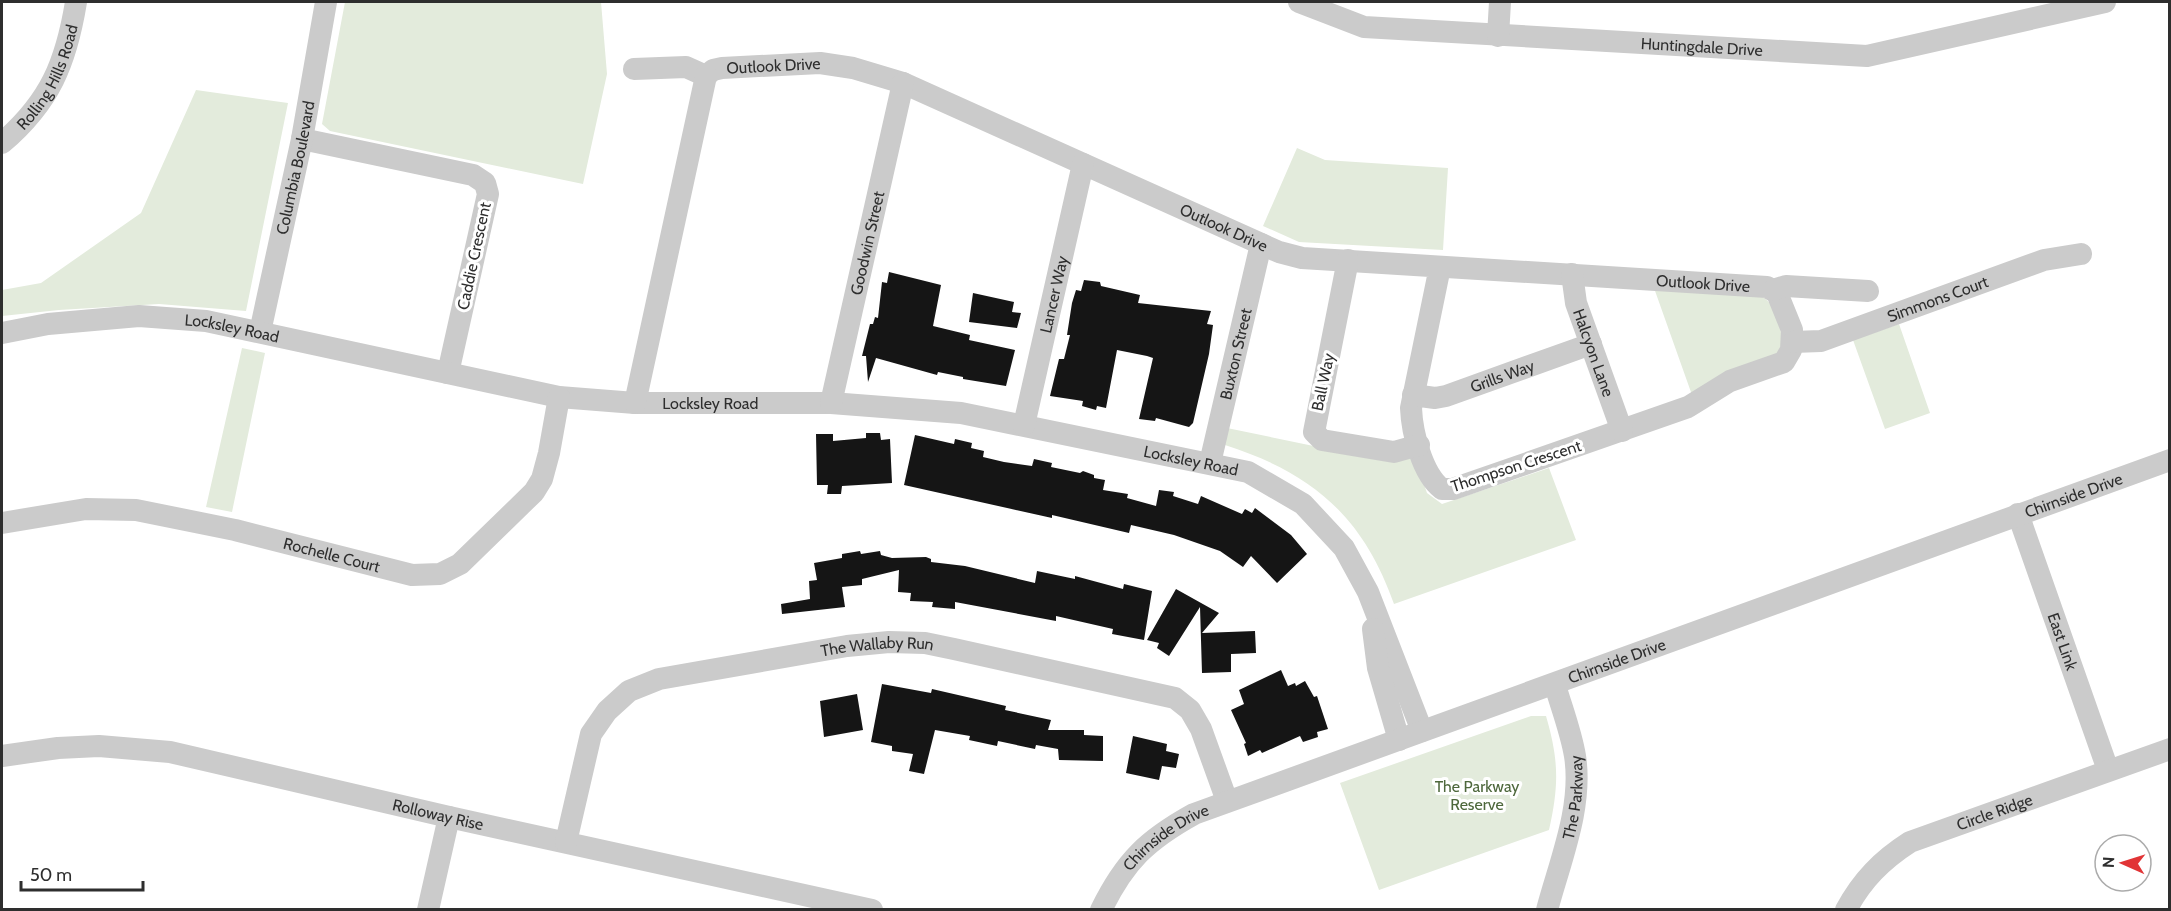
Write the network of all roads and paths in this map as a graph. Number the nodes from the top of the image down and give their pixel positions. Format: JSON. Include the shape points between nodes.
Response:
{"nodes":[{"id":1,"x":76,"y":2,"type":"edge"},
{"id":2,"x":326,"y":2,"type":"edge"},
{"id":3,"x":1299,"y":2,"type":"edge"},
{"id":4,"x":1500,"y":2,"type":"edge"},
{"id":5,"x":2105,"y":2,"type":"edge"},
{"id":6,"x":1498,"y":36,"type":"junction"},
{"id":7,"x":634,"y":69,"type":"dead end"},
{"id":8,"x":706,"y":76,"type":"junction"},
{"id":9,"x":903,"y":83,"type":"junction"},
{"id":10,"x":302,"y":139,"type":"junction"},
{"id":11,"x":2,"y":143,"type":"edge"},
{"id":12,"x":1083,"y":164,"type":"junction"},
{"id":13,"x":1261,"y":244,"type":"junction"},
{"id":14,"x":2081,"y":254,"type":"dead end"},
{"id":15,"x":1348,"y":260,"type":"junction"},
{"id":16,"x":1440,"y":267,"type":"junction"},
{"id":17,"x":1572,"y":274,"type":"junction"},
{"id":18,"x":1773,"y":290,"type":"junction"},
{"id":19,"x":1868,"y":291,"type":"dead end"},
{"id":20,"x":260,"y":332,"type":"junction"},
{"id":21,"x":2,"y":333,"type":"edge"},
{"id":22,"x":1793,"y":342,"type":"junction"},
{"id":23,"x":1591,"y":344,"type":"junction"},
{"id":24,"x":448,"y":373,"type":"junction"},
{"id":25,"x":1413,"y":395,"type":"junction"},
{"id":26,"x":559,"y":397,"type":"junction"},
{"id":27,"x":635,"y":403,"type":"junction"},
{"id":28,"x":831,"y":403,"type":"junction"},
{"id":29,"x":1024,"y":425,"type":"junction"},
{"id":30,"x":1622,"y":431,"type":"junction"},
{"id":31,"x":1419,"y":445,"type":"junction"},
{"id":32,"x":2169,"y":460,"type":"edge"},
{"id":33,"x":1210,"y":463,"type":"junction"},
{"id":34,"x":2018,"y":514,"type":"junction"},
{"id":35,"x":2,"y":523,"type":"edge"},
{"id":36,"x":1368,"y":592,"type":"junction"},
{"id":37,"x":1555,"y":685,"type":"junction"},
{"id":38,"x":1422,"y":731,"type":"junction"},
{"id":39,"x":1399,"y":740,"type":"junction"},
{"id":40,"x":2169,"y":748,"type":"edge"},
{"id":41,"x":2,"y":756,"type":"edge"},
{"id":42,"x":2108,"y":770,"type":"junction"},
{"id":43,"x":1227,"y":801,"type":"junction"},
{"id":44,"x":449,"y":817,"type":"junction"},
{"id":45,"x":566,"y":842,"type":"junction"},
{"id":46,"x":428,"y":909,"type":"edge"},
{"id":47,"x":872,"y":909,"type":"edge"},
{"id":48,"x":1101,"y":909,"type":"edge"},
{"id":49,"x":1547,"y":909,"type":"edge"},
{"id":50,"x":1846,"y":909,"type":"edge"}],
"edges":[{"from":1,"to":11,"type":"street","name":"Rolling Hills Road","via":[[67,47],[50,87],[24,123]]},
{"from":2,"to":10,"type":"street","name":"Columbia Boulevard"},
{"from":3,"to":6,"type":"street","name":"Huntingdale Drive","via":[[1364,27]]},
{"from":4,"to":6,"type":"street"},
{"from":5,"to":6,"type":"street","name":"Huntingdale Drive","via":[[1867,56]]},
{"from":7,"to":8,"type":"street","name":"Outlook Drive","via":[[686,67]]},
{"from":8,"to":9,"type":"street","name":"Outlook Drive","via":[[722,68],[820,63]]},
{"from":8,"to":27,"type":"street","name":"Outlook Drive"},
{"from":9,"to":12,"type":"street","name":"Outlook Drive"},
{"from":9,"to":28,"type":"street","name":"Goodwin Street"},
{"from":10,"to":20,"type":"street","name":"Columbia Boulevard"},
{"from":10,"to":24,"type":"street","name":"Caddie Crescent","via":[[473,175],[485,183],[488,194]]},
{"from":12,"to":13,"type":"street","name":"Outlook Drive"},
{"from":12,"to":29,"type":"street","name":"Lancer Way"},
{"from":13,"to":15,"type":"street","name":"Outlook Drive","via":[[1302,258]]},
{"from":13,"to":33,"type":"street","name":"Buxton Street"},
{"from":14,"to":22,"type":"street","name":"Simmons Court","via":[[2044,260],[1821,341]]},
{"from":15,"to":16,"type":"street","name":"Outlook Drive"},
{"from":15,"to":31,"type":"street","name":"Ball Way","via":[[1314,432],[1322,440],[1394,452]]},
{"from":16,"to":17,"type":"street","name":"Outlook Drive"},
{"from":16,"to":25,"type":"street","name":"Thompson Crescent"},
{"from":17,"to":18,"type":"street","name":"Outlook Drive","via":[[1755,285]]},
{"from":17,"to":23,"type":"street","name":"Halcyon Lane","via":[[1576,303]]},
{"from":18,"to":19,"type":"street","name":"Outlook Drive","via":[[1786,286]]},
{"from":18,"to":22,"type":"street","name":"Outlook Drive","via":[[1792,330]]},
{"from":20,"to":21,"type":"street","name":"Locksley Road","via":[[206,321],[139,316],[48,324]]},
{"from":20,"to":24,"type":"street","name":"Locksley Road"},
{"from":22,"to":30,"type":"street","name":"Thompson Crescent","via":[[1784,362],[1730,381],[1688,407]]},
{"from":23,"to":25,"type":"street","name":"Grills Way","via":[[1446,396]]},
{"from":23,"to":30,"type":"street","name":"Halcyon Lane"},
{"from":24,"to":26,"type":"street","name":"Locksley Road"},
{"from":25,"to":31,"type":"street","name":"Thompson Crescent","via":[[1411,419]]},
{"from":26,"to":27,"type":"street","name":"Locksley Road"},
{"from":26,"to":35,"type":"street","name":"Rochelle Court","via":[[542,479],[534,492],[460,564],[440,574],[412,575],[235,530],[136,510],[86,509]]},
{"from":27,"to":28,"type":"street","name":"Locksley Road"},
{"from":28,"to":29,"type":"street","name":"Locksley Road","via":[[961,413]]},
{"from":29,"to":33,"type":"street","name":"Locksley Road"},
{"from":30,"to":31,"type":"street","name":"Thompson Crescent","via":[[1453,489],[1442,489],[1434,482]]},
{"from":32,"to":34,"type":"street","name":"Chirnside Drive"},
{"from":33,"to":36,"type":"street","name":"Locksley Road","via":[[1248,472],[1303,504],[1344,548]]},
{"from":34,"to":37,"type":"street","name":"Chirnside Drive"},
{"from":34,"to":42,"type":"street","name":"East Link"},
{"from":36,"to":38,"type":"street","name":"Locksley Road"},
{"from":36,"to":39,"type":"street","name":"Locksley Road","via":[[1378,668]]},
{"from":37,"to":38,"type":"street","name":"Chirnside Drive"},
{"from":37,"to":49,"type":"street","name":"The Parkway","via":[[1575,758],[1576,788],[1571,823]]},
{"from":38,"to":39,"type":"street","name":"Chirnside Drive"},
{"from":39,"to":43,"type":"street","name":"Chirnside Drive"},
{"from":40,"to":42,"type":"street","name":"Circle Ridge"},
{"from":41,"to":44,"type":"street","name":"Rolloway Rise","via":[[68,747],[144,748]]},
{"from":42,"to":50,"type":"street","name":"Circle Ridge","via":[[1910,842],[1875,869]]},
{"from":43,"to":45,"type":"street","name":"The Wallaby Run","via":[[1201,729],[1190,710],[1175,698],[925,643],[889,642],[659,679],[629,691],[607,711],[591,734]]},
{"from":43,"to":48,"type":"street","name":"Chirnside Drive","via":[[1185,819],[1140,849]]},
{"from":44,"to":45,"type":"street","name":"Rolloway Rise"},
{"from":44,"to":46,"type":"street"},
{"from":45,"to":47,"type":"street","name":"Rolloway Rise"}]}
